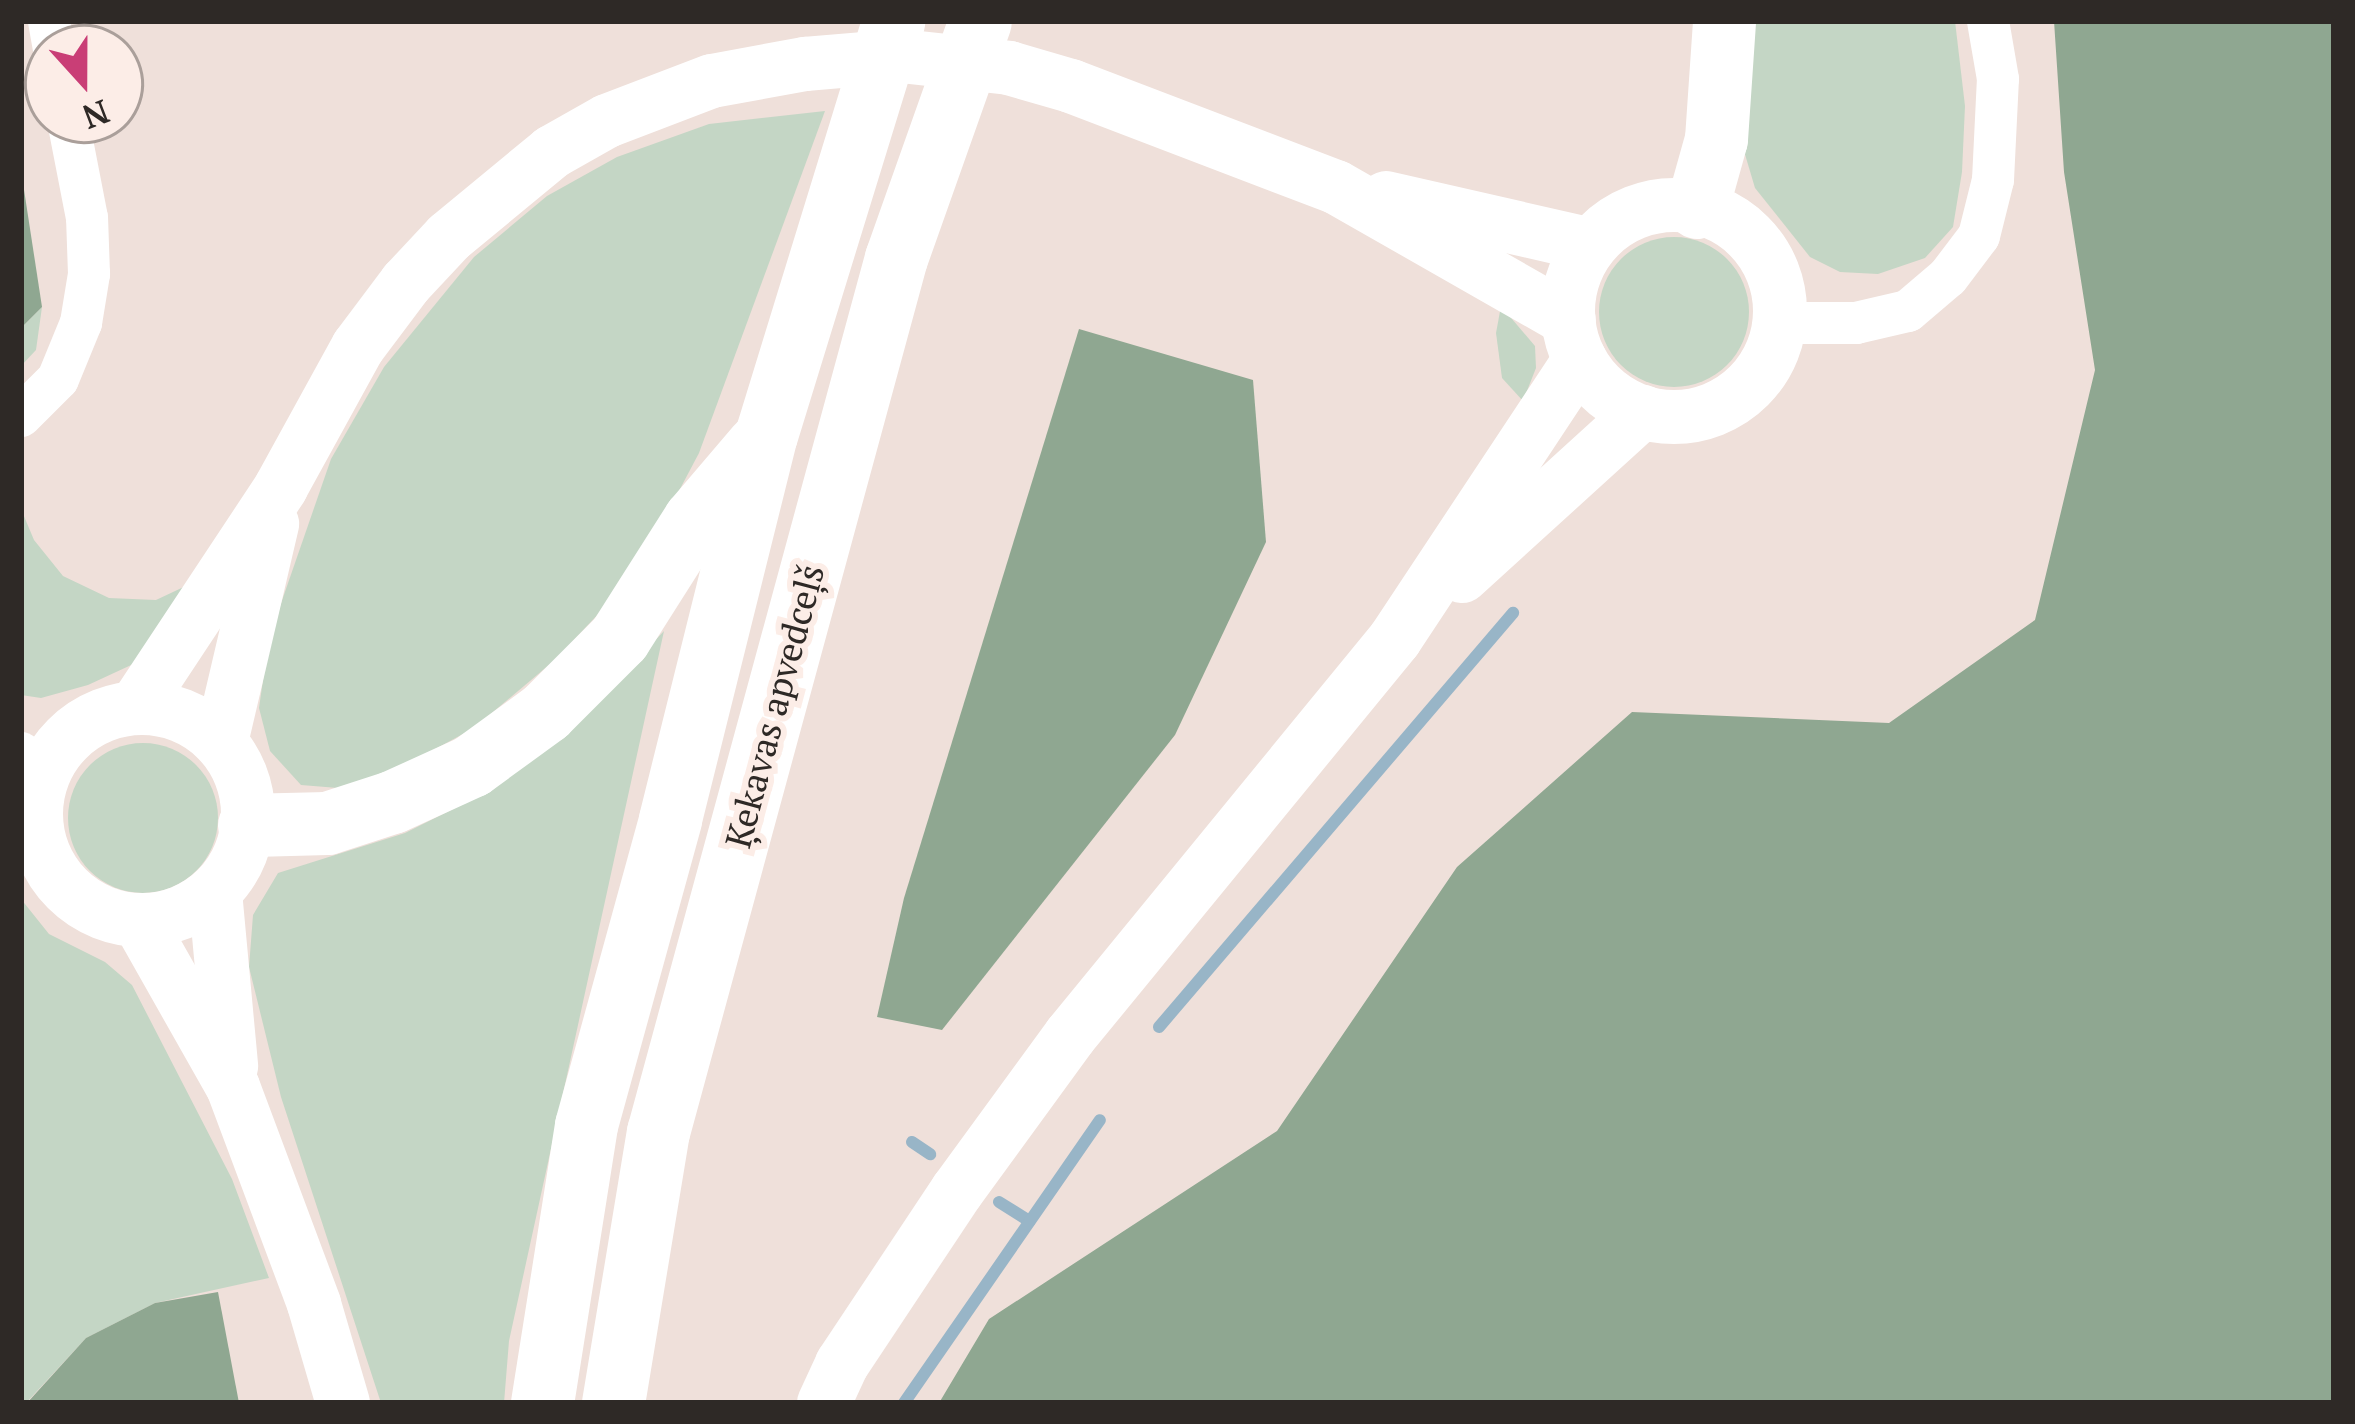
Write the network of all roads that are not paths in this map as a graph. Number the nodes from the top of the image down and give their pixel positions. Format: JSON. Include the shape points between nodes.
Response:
{"nodes":[{"id":1,"x":893,"y":21,"type":"edge"},
{"id":2,"x":980,"y":21,"type":"edge"},
{"id":3,"x":1724,"y":21,"type":"edge"},
{"id":4,"x":1988,"y":21,"type":"edge"},
{"id":5,"x":73,"y":144,"type":"edge"},
{"id":6,"x":1336,"y":187,"type":"junction"},
{"id":7,"x":1697,"y":207,"type":"junction"},
{"id":8,"x":1591,"y":244,"type":"junction"},
{"id":9,"x":1780,"y":323,"type":"junction"},
{"id":10,"x":1575,"y":340,"type":"junction"},
{"id":11,"x":1642,"y":412,"type":"junction"},
{"id":12,"x":21,"y":416,"type":"edge"},
{"id":13,"x":766,"y":435,"type":"junction"},
{"id":14,"x":281,"y":487,"type":"junction"},
{"id":15,"x":1395,"y":639,"type":"junction"},
{"id":16,"x":135,"y":708,"type":"junction"},
{"id":17,"x":221,"y":742,"type":"junction"},
{"id":18,"x":34,"y":761,"type":"edge"},
{"id":19,"x":249,"y":825,"type":"junction"},
{"id":20,"x":215,"y":892,"type":"junction"},
{"id":21,"x":139,"y":921,"type":"junction"},
{"id":22,"x":233,"y":1087,"type":"junction"},
{"id":23,"x":343,"y":1403,"type":"edge"},
{"id":24,"x":542,"y":1403,"type":"edge"},
{"id":25,"x":614,"y":1403,"type":"edge"},
{"id":26,"x":824,"y":1403,"type":"edge"}],
"edges":[{"from":1,"to":13,"type":"highway","name":"Ķekavas apvedceļš"},
{"from":2,"to":25,"type":"highway","name":"Ķekavas apvedceļš","via":[[896,258],[658,1132]]},
{"from":3,"to":7,"type":"highway","via":[[1716,139]]},
{"from":4,"to":9,"type":"street","via":[[1998,80],[1994,180],[1978,236],[1948,277],[1908,311],[1856,323]]},
{"from":5,"to":12,"type":"street","via":[[87,218],[81,323],[58,379]]},
{"from":6,"to":8,"type":"main road"},
{"from":6,"to":10,"type":"main road"},
{"from":6,"to":14,"type":"main road","via":[[1009,68],[948,58],[846,59],[754,72],[607,121],[552,152],[449,237],[358,347]]},
{"from":7,"to":8,"type":"main road","via":[[1639,210]]},
{"from":7,"to":9,"type":"main road","via":[[1751,237],[1769,263]]},
{"from":8,"to":10,"type":"main road","via":[[1572,280]]},
{"from":9,"to":11,"type":"main road","via":[[1756,380],[1732,400],[1704,413]]},
{"from":10,"to":11,"type":"main road","via":[[1606,393]]},
{"from":10,"to":15,"type":"main road"},
{"from":11,"to":15,"type":"main road"},
{"from":13,"to":19,"type":"highway","via":[[694,520],[619,638],[545,712],[470,766],[392,802],[327,824]]},
{"from":13,"to":24,"type":"highway","name":"Ķekavas apvedceļš","via":[[586,1125]]},
{"from":14,"to":16,"type":"main road"},
{"from":14,"to":17,"type":"main road"},
{"from":15,"to":26,"type":"main road","via":[[1070,1036],[957,1191]]},
{"from":16,"to":17,"type":"main road","via":[[182,715]]},
{"from":16,"to":18,"type":"main road","via":[[112,712]]},
{"from":17,"to":19,"type":"main road","via":[[244,781]]},
{"from":18,"to":21,"type":"main road","via":[[36,820],[51,870],[88,907]]},
{"from":19,"to":20,"type":"main road","via":[[232,873]]},
{"from":20,"to":21,"type":"main road","via":[[180,914]]},
{"from":20,"to":22,"type":"main road"},
{"from":21,"to":22,"type":"main road"},
{"from":22,"to":23,"type":"main road"}]}
